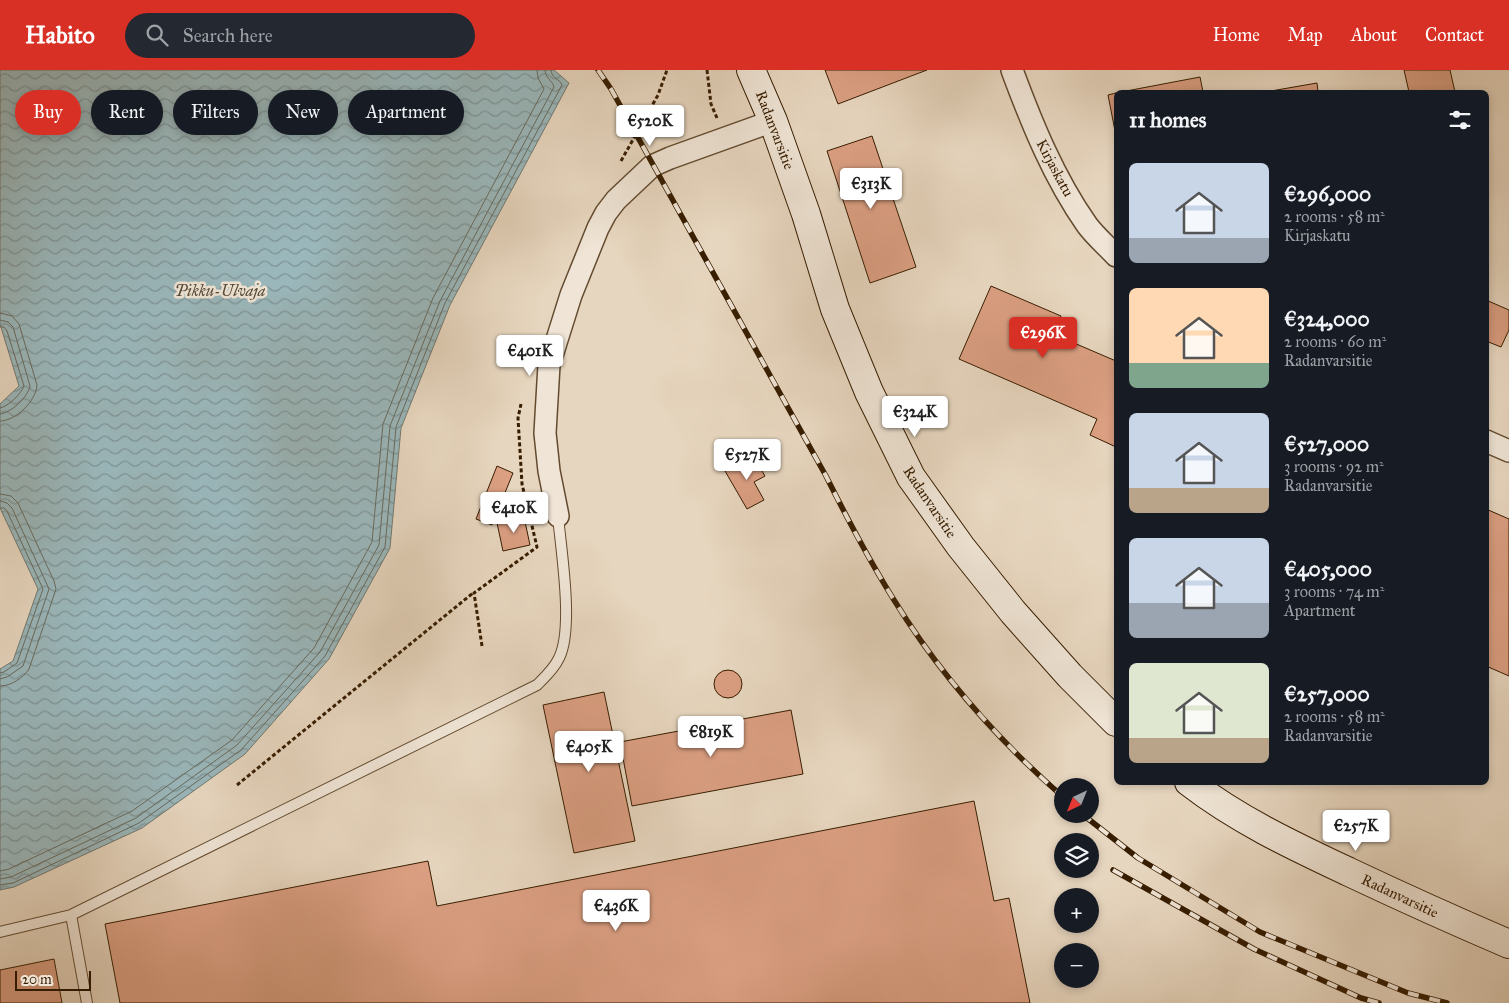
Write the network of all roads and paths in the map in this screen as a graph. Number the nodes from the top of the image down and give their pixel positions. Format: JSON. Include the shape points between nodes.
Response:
{"nodes":[{"id":1,"x":667,"y":70,"type":"edge"},
{"id":2,"x":707,"y":70,"type":"edge"},
{"id":3,"x":751,"y":70,"type":"edge"},
{"id":4,"x":1012,"y":70,"type":"edge"},
{"id":5,"x":773,"y":121,"type":"junction"},
{"id":6,"x":726,"y":138,"type":"junction"},
{"id":7,"x":618,"y":167,"type":"dead end"},
{"id":8,"x":1114,"y":254,"type":"edge"},
{"id":9,"x":1489,"y":442,"type":"edge"},
{"id":10,"x":1509,"y":451,"type":"edge"},
{"id":11,"x":558,"y":516,"type":"joint"},
{"id":12,"x":532,"y":521,"type":"dead end"},
{"id":13,"x":474,"y":593,"type":"junction"},
{"id":14,"x":482,"y":646,"type":"dead end"},
{"id":15,"x":1114,"y":720,"type":"edge"},
{"id":16,"x":237,"y":785,"type":"dead end"},
{"id":17,"x":1193,"y":785,"type":"edge"},
{"id":18,"x":71,"y":915,"type":"junction"},
{"id":19,"x":0,"y":932,"type":"edge"},
{"id":20,"x":1509,"y":944,"type":"edge"},
{"id":21,"x":88,"y":1003,"type":"edge"}],
"edges":[{"from":1,"to":7,"type":"path","via":[[658,95]]},
{"from":2,"to":6,"type":"path","via":[[711,104]]},
{"from":3,"to":5,"type":"street","name":"Radanvarsitie"},
{"from":4,"to":8,"type":"street","name":"Kirjaskatu","via":[[1033,127],[1056,174],[1088,226]]},
{"from":5,"to":6,"type":"street"},
{"from":5,"to":15,"type":"street","name":"Radanvarsitie","via":[[835,309],[869,392],[911,478],[1013,612]]},
{"from":6,"to":11,"type":"street","via":[[652,166],[616,200],[598,228],[571,294],[549,365],[544,433]]},
{"from":9,"to":10,"type":"street"},
{"from":11,"to":18,"type":"lane","via":[[565,589],[565,640],[559,659],[537,685]]},
{"from":12,"to":13,"type":"path","via":[[537,547]]},
{"from":13,"to":14,"type":"path"},
{"from":13,"to":16,"type":"path"},
{"from":17,"to":20,"type":"street","name":"Radanvarsitie","via":[[1208,798],[1277,838]]},
{"from":18,"to":19,"type":"lane"},
{"from":18,"to":21,"type":"lane"}]}
